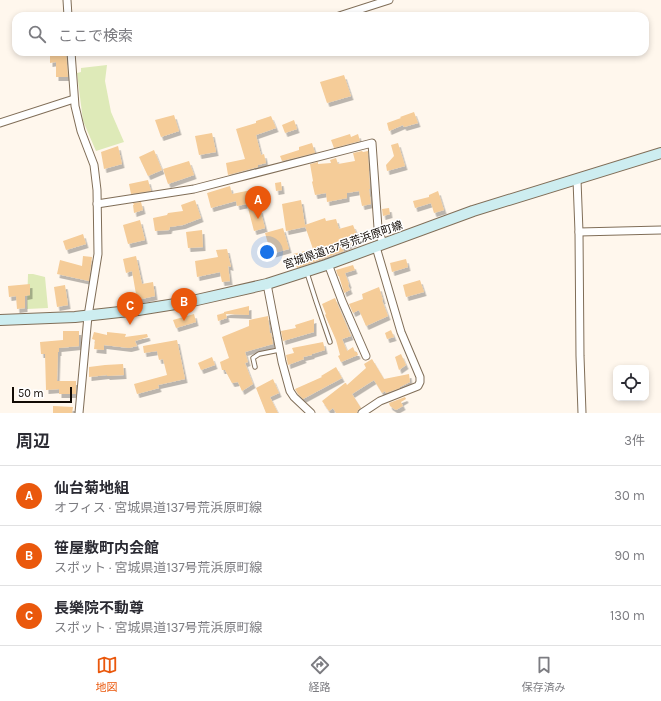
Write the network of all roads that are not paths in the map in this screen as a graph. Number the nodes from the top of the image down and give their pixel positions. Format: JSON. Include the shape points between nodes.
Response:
{"nodes":[{"id":1,"x":67,"y":0,"type":"edge"},
{"id":2,"x":389,"y":0,"type":"edge"},
{"id":3,"x":68,"y":12,"type":"edge"},
{"id":4,"x":352,"y":12,"type":"edge"},
{"id":5,"x":71,"y":56,"type":"edge"},
{"id":6,"x":74,"y":99,"type":"junction"},
{"id":7,"x":0,"y":123,"type":"edge"},
{"id":8,"x":661,"y":153,"type":"edge"},
{"id":9,"x":577,"y":180,"type":"junction"},
{"id":10,"x":97,"y":204,"type":"junction"},
{"id":11,"x":661,"y":230,"type":"edge"},
{"id":12,"x":580,"y":232,"type":"junction"},
{"id":13,"x":380,"y":245,"type":"junction"},
{"id":14,"x":330,"y":269,"type":"dead end"},
{"id":15,"x":308,"y":276,"type":"dead end"},
{"id":16,"x":267,"y":284,"type":"junction"},
{"id":17,"x":88,"y":316,"type":"junction"},
{"id":18,"x":0,"y":320,"type":"edge"},
{"id":19,"x":330,"y":342,"type":"dead end"},
{"id":20,"x":280,"y":350,"type":"junction"},
{"id":21,"x":366,"y":356,"type":"dead end"},
{"id":22,"x":255,"y":367,"type":"dead end"},
{"id":23,"x":79,"y":413,"type":"edge"},
{"id":24,"x":311,"y":413,"type":"edge"},
{"id":25,"x":362,"y":413,"type":"edge"},
{"id":26,"x":582,"y":413,"type":"edge"}],
"edges":[{"from":1,"to":3,"type":"street"},
{"from":2,"to":4,"type":"street"},
{"from":5,"to":6,"type":"street"},
{"from":6,"to":7,"type":"street"},
{"from":6,"to":10,"type":"street","via":[[81,132],[94,165]]},
{"from":8,"to":9,"type":"main road","name":"宮城県道137号荒浜原町線"},
{"from":9,"to":12,"type":"street"},
{"from":9,"to":13,"type":"main road","name":"宮城県道137号荒浜原町線","via":[[473,211]]},
{"from":10,"to":13,"type":"street","via":[[194,188],[372,143]]},
{"from":10,"to":17,"type":"street","via":[[98,254]]},
{"from":11,"to":12,"type":"street"},
{"from":12,"to":26,"type":"street"},
{"from":13,"to":16,"type":"main road","name":"宮城県道137号荒浜原町線"},
{"from":13,"to":25,"type":"street","via":[[397,318],[420,382],[418,386],[380,401]]},
{"from":14,"to":21,"type":"street"},
{"from":15,"to":19,"type":"lane"},
{"from":16,"to":17,"type":"main road","name":"宮城県道137号荒浜原町線","via":[[188,302]]},
{"from":16,"to":20,"type":"street"},
{"from":17,"to":18,"type":"main road","name":"宮城県道137号荒浜原町線"},
{"from":17,"to":23,"type":"street"},
{"from":20,"to":22,"type":"lane","via":[[259,354],[253,358]]},
{"from":20,"to":24,"type":"street","via":[[290,391]]}]}
